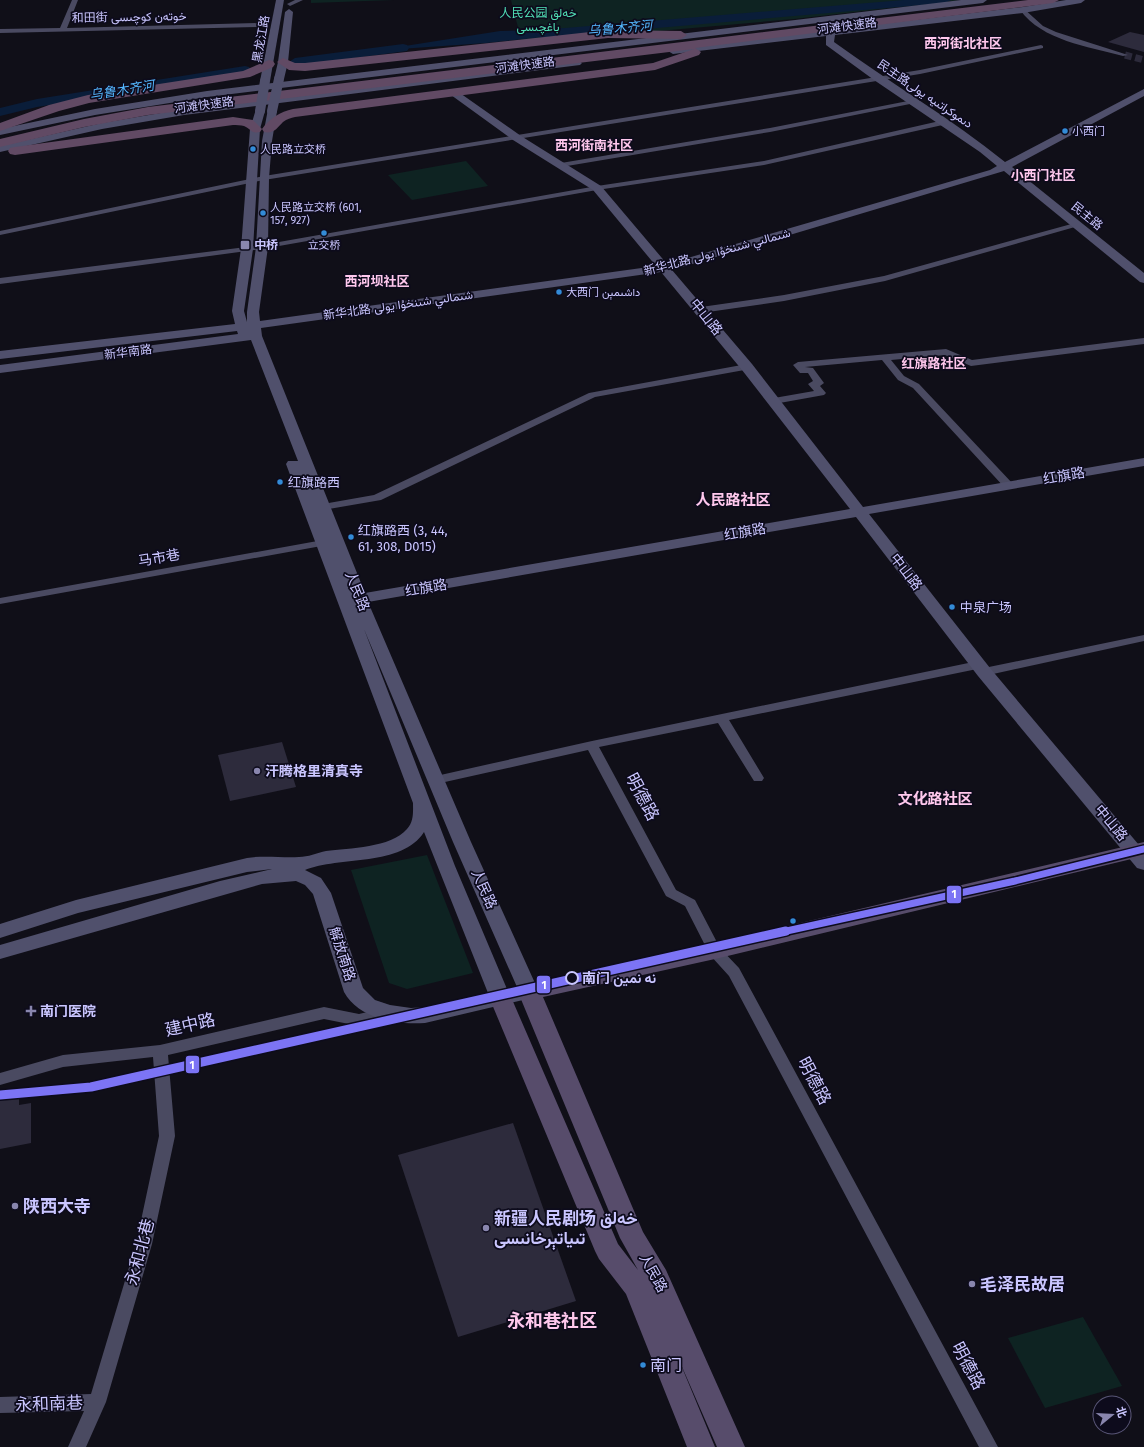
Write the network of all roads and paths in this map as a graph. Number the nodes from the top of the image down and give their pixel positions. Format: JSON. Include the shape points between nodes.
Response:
{"nodes":[{"id":1,"x":75,"y":0,"type":"edge"},
{"id":2,"x":280,"y":0,"type":"edge"},
{"id":3,"x":300,"y":0,"type":"edge"},
{"id":4,"x":983,"y":0,"type":"edge"},
{"id":5,"x":1009,"y":0,"type":"edge"},
{"id":6,"x":1053,"y":0,"type":"edge"},
{"id":7,"x":1080,"y":0,"type":"edge"},
{"id":8,"x":291,"y":2,"type":"edge"},
{"id":9,"x":1023,"y":10,"type":"junction"},
{"id":10,"x":951,"y":14,"type":"junction"},
{"id":11,"x":259,"y":25,"type":"dead end"},
{"id":12,"x":810,"y":25,"type":"junction"},
{"id":13,"x":895,"y":26,"type":"junction"},
{"id":14,"x":63,"y":30,"type":"junction"},
{"id":15,"x":745,"y":30,"type":"junction"},
{"id":16,"x":0,"y":31,"type":"edge"},
{"id":17,"x":828,"y":31,"type":"junction"},
{"id":18,"x":696,"y":35,"type":"junction"},
{"id":19,"x":755,"y":42,"type":"junction"},
{"id":20,"x":612,"y":45,"type":"junction"},
{"id":21,"x":1040,"y":47,"type":"dead end"},
{"id":22,"x":1125,"y":55,"type":"tunnel mouth"},
{"id":23,"x":627,"y":57,"type":"junction"},
{"id":24,"x":283,"y":62,"type":"junction"},
{"id":25,"x":269,"y":64,"type":"junction"},
{"id":26,"x":877,"y":78,"type":"junction"},
{"id":27,"x":279,"y":79,"type":"junction"},
{"id":28,"x":265,"y":81,"type":"junction"},
{"id":29,"x":1144,"y":92,"type":"edge"},
{"id":30,"x":454,"y":93,"type":"dead end"},
{"id":31,"x":914,"y":102,"type":"junction"},
{"id":32,"x":266,"y":110,"type":"junction"},
{"id":33,"x":95,"y":112,"type":"junction"},
{"id":34,"x":944,"y":122,"type":"junction"},
{"id":35,"x":1110,"y":124,"type":"dead end"},
{"id":36,"x":102,"y":126,"type":"junction"},
{"id":37,"x":262,"y":129,"type":"junction"},
{"id":38,"x":2,"y":135,"type":"edge"},
{"id":39,"x":518,"y":138,"type":"junction"},
{"id":40,"x":0,"y":148,"type":"edge"},
{"id":41,"x":0,"y":153,"type":"edge"},
{"id":42,"x":561,"y":165,"type":"junction"},
{"id":43,"x":1009,"y":170,"type":"junction"},
{"id":44,"x":264,"y":178,"type":"junction"},
{"id":45,"x":250,"y":181,"type":"junction"},
{"id":46,"x":597,"y":188,"type":"junction"},
{"id":47,"x":1078,"y":225,"type":"junction"},
{"id":48,"x":0,"y":233,"type":"edge"},
{"id":49,"x":644,"y":242,"type":"junction"},
{"id":50,"x":262,"y":247,"type":"junction"},
{"id":51,"x":247,"y":249,"type":"junction"},
{"id":52,"x":700,"y":258,"type":"junction"},
{"id":53,"x":676,"y":272,"type":"junction"},
{"id":54,"x":1144,"y":279,"type":"edge"},
{"id":55,"x":0,"y":281,"type":"edge"},
{"id":56,"x":701,"y":310,"type":"junction"},
{"id":57,"x":249,"y":331,"type":"junction"},
{"id":58,"x":1144,"y":342,"type":"edge"},
{"id":59,"x":0,"y":355,"type":"edge"},
{"id":60,"x":885,"y":358,"type":"junction"},
{"id":61,"x":747,"y":367,"type":"junction"},
{"id":62,"x":0,"y":369,"type":"edge"},
{"id":63,"x":774,"y":400,"type":"junction"},
{"id":64,"x":1144,"y":462,"type":"edge"},
{"id":65,"x":1009,"y":486,"type":"junction"},
{"id":66,"x":323,"y":507,"type":"junction"},
{"id":67,"x":860,"y":512,"type":"junction"},
{"id":68,"x":323,"y":543,"type":"junction"},
{"id":69,"x":353,"y":600,"type":"junction"},
{"id":70,"x":0,"y":601,"type":"edge"},
{"id":71,"x":1144,"y":638,"type":"edge"},
{"id":72,"x":981,"y":668,"type":"junction"},
{"id":73,"x":722,"y":719,"type":"junction"},
{"id":74,"x":592,"y":745,"type":"junction"},
{"id":75,"x":758,"y":778,"type":"dead end"},
{"id":76,"x":436,"y":780,"type":"junction"},
{"id":77,"x":421,"y":797,"type":"junction"},
{"id":78,"x":1141,"y":854,"type":"edge"},
{"id":79,"x":302,"y":864,"type":"junction"},
{"id":80,"x":270,"y":877,"type":"junction"},
{"id":81,"x":322,"y":893,"type":"junction"},
{"id":82,"x":0,"y":931,"type":"edge"},
{"id":83,"x":715,"y":951,"type":"junction"},
{"id":84,"x":0,"y":952,"type":"edge"},
{"id":85,"x":529,"y":992,"type":"junction"},
{"id":86,"x":500,"y":998,"type":"junction"},
{"id":87,"x":388,"y":1013,"type":"junction"},
{"id":88,"x":160,"y":1051,"type":"junction"},
{"id":89,"x":0,"y":1079,"type":"edge"},
{"id":90,"x":97,"y":1402,"type":"junction"},
{"id":91,"x":0,"y":1405,"type":"edge"},
{"id":92,"x":77,"y":1447,"type":"edge"},
{"id":93,"x":701,"y":1447,"type":"edge"},
{"id":94,"x":731,"y":1447,"type":"edge"},
{"id":95,"x":989,"y":1447,"type":"edge"}],
"edges":[{"from":1,"to":14,"type":"street"},
{"from":2,"to":25,"type":"main road","name":"黑龙江路"},
{"from":3,"to":8,"type":"street"},
{"from":4,"to":15,"type":"main road"},
{"from":5,"to":12,"type":"highway","name":"河滩快速路"},
{"from":6,"to":10,"type":"highway","name":"河滩快速路"},
{"from":7,"to":9,"type":"main road"},
{"from":8,"to":24,"type":"main road","name":"黑龙江路"},
{"from":9,"to":13,"type":"main road"},
{"from":9,"to":22,"type":"street","via":[[1027,18],[1050,32]]},
{"from":10,"to":13,"type":"highway"},
{"from":10,"to":17,"type":"highway","name":"河滩快速路"},
{"from":11,"to":14,"type":"street","name":"和田街 خوتەن كوچىسى"},
{"from":12,"to":15,"type":"highway"},
{"from":12,"to":38,"type":"highway","name":"河滩快速路","via":[[210,98],[84,118]]},
{"from":13,"to":17,"type":"main road"},
{"from":14,"to":16,"type":"street","name":"和田街 خوتەن كوچىسى"},
{"from":15,"to":18,"type":"main road"},
{"from":17,"to":19,"type":"highway"},
{"from":17,"to":26,"type":"main road","name":"民主路دىموكراتىيە يولى","via":[[829,43]]},
{"from":17,"to":38,"type":"highway","name":"河滩快速路","via":[[148,111]]},
{"from":18,"to":20,"type":"main road"},
{"from":18,"to":24,"type":"highway","via":[[608,34],[305,67],[288,66]]},
{"from":19,"to":23,"type":"main road"},
{"from":19,"to":37,"type":"highway","via":[[693,53],[655,66],[293,113]]},
{"from":20,"to":27,"type":"highway","via":[[620,40],[605,37],[304,70],[288,73]]},
{"from":20,"to":33,"type":"main road","via":[[214,93]]},
{"from":21,"to":26,"type":"street","via":[[920,72]]},
{"from":23,"to":32,"type":"highway","via":[[637,58],[643,62],[639,66],[628,68],[294,111]]},
{"from":23,"to":36,"type":"main road","via":[[184,112]]},
{"from":24,"to":27,"type":"main road","name":"黑龙江路"},
{"from":25,"to":28,"type":"main road","name":"黑龙江路"},
{"from":25,"to":38,"type":"highway","via":[[246,74],[88,99],[54,108]]},
{"from":26,"to":31,"type":"main road","name":"民主路دىموكراتىيە يولى"},
{"from":26,"to":39,"type":"street"},
{"from":27,"to":32,"type":"main road","name":"黑龙江路","bridge":true},
{"from":28,"to":32,"type":"main road","name":"黑龙江路","bridge":true},
{"from":28,"to":33,"type":"highway","via":[[253,77],[240,78],[105,98],[85,102],[79,106],[82,111]]},
{"from":29,"to":43,"type":"main road","name":"新华北路 شىمالىي شىنخۇا يولى"},
{"from":30,"to":39,"type":"main road","name":"中山路"},
{"from":31,"to":34,"type":"main road","name":"民主路دىموكراتىيە يولى"},
{"from":31,"to":42,"type":"street","via":[[770,130]]},
{"from":32,"to":36,"type":"highway","via":[[238,119],[113,136],[97,133],[96,129]]},
{"from":32,"to":37,"type":"main road"},
{"from":33,"to":38,"type":"main road"},
{"from":34,"to":43,"type":"main road","name":"民主路دىموكراتىيە يولى"},
{"from":34,"to":46,"type":"street","via":[[764,163]]},
{"from":35,"to":43,"type":"main road","name":"新华北路 شىمالىي شىنخۇا يولى"},
{"from":36,"to":40,"type":"main road"},
{"from":37,"to":41,"type":"highway","via":[[248,123],[233,121]]},
{"from":37,"to":44,"type":"main road"},
{"from":37,"to":45,"type":"main road"},
{"from":39,"to":42,"type":"main road","name":"中山路"},
{"from":39,"to":44,"type":"street"},
{"from":42,"to":46,"type":"main road","name":"中山路"},
{"from":43,"to":47,"type":"main road","name":"民主路"},
{"from":43,"to":52,"type":"main road","name":"新华北路 شىمالىي شىنخۇا يولى"},
{"from":43,"to":53,"type":"main road","name":"新华北路 شىمالىي شىنخۇا يولى","via":[[816,234]]},
{"from":44,"to":45,"type":"street"},
{"from":44,"to":50,"type":"main road"},
{"from":45,"to":48,"type":"street"},
{"from":45,"to":51,"type":"main road"},
{"from":46,"to":49,"type":"main road","name":"中山路"},
{"from":46,"to":50,"type":"street"},
{"from":47,"to":54,"type":"main road","name":"民主路"},
{"from":47,"to":56,"type":"street","via":[[885,278],[784,298]]},
{"from":49,"to":52,"type":"main road","via":[[671,256]]},
{"from":49,"to":53,"type":"main road","name":"中山路"},
{"from":50,"to":51,"type":"street"},
{"from":50,"to":57,"type":"main road"},
{"from":51,"to":55,"type":"street"},
{"from":51,"to":57,"type":"main road","via":[[238,311]]},
{"from":52,"to":53,"type":"main road","name":"新华北路 شىمالىي شىنخۇا يولى"},
{"from":53,"to":56,"type":"main road","name":"中山路","via":[[687,293]]},
{"from":53,"to":57,"type":"main road","name":"新华北路 شىمالىي شىنخۇا يولى","via":[[472,303]]},
{"from":56,"to":61,"type":"main road","name":"中山路"},
{"from":57,"to":59,"type":"main road","name":"新华南路"},
{"from":57,"to":62,"type":"main road","name":"新华南路"},
{"from":57,"to":66,"type":"main road","name":"人民路"},
{"from":57,"to":68,"type":"main road","name":"人民路"},
{"from":58,"to":60,"type":"street","via":[[971,363],[946,352]]},
{"from":60,"to":63,"type":"street","via":[[798,365],[803,371],[810,370],[819,383],[814,384],[821,393]]},
{"from":60,"to":65,"type":"street","via":[[901,378],[916,386]]},
{"from":61,"to":63,"type":"main road","name":"中山路"},
{"from":61,"to":66,"type":"street","via":[[592,395],[377,498]]},
{"from":63,"to":67,"type":"main road","name":"中山路"},
{"from":64,"to":65,"type":"main road","name":"红旗路"},
{"from":65,"to":67,"type":"main road","name":"红旗路"},
{"from":66,"to":69,"type":"main road","name":"人民路"},
{"from":67,"to":69,"type":"main road","name":"红旗路"},
{"from":67,"to":72,"type":"main road","name":"中山路"},
{"from":68,"to":69,"type":"main road","name":"人民路"},
{"from":68,"to":70,"type":"street","name":"马市巷"},
{"from":69,"to":76,"type":"main road","name":"人民路"},
{"from":69,"to":77,"type":"main road","name":"人民路"},
{"from":71,"to":72,"type":"street"},
{"from":72,"to":73,"type":"street"},
{"from":72,"to":78,"type":"main road","name":"中山路"},
{"from":73,"to":74,"type":"street"},
{"from":73,"to":75,"type":"street"},
{"from":74,"to":76,"type":"street"},
{"from":74,"to":83,"type":"street","name":"明德路","via":[[671,893],[690,903]]},
{"from":76,"to":85,"type":"main road","name":"人民路"},
{"from":77,"to":79,"type":"main road","name":"解放南路","via":[[422,819],[416,830],[405,840],[390,848]]},
{"from":77,"to":86,"type":"main road","name":"人民路"},
{"from":78,"to":83,"type":"main road"},
{"from":79,"to":80,"type":"main road","name":"解放南路"},
{"from":79,"to":81,"type":"main road","via":[[315,876]]},
{"from":79,"to":82,"type":"main road","name":"解放南路","via":[[263,862],[247,865],[76,907]]},
{"from":80,"to":81,"type":"main road","name":"解放南路","via":[[283,874],[302,876],[317,885]]},
{"from":80,"to":84,"type":"main road","name":"解放南路","via":[[226,887]]},
{"from":81,"to":87,"type":"main road","name":"解放南路","via":[[354,992],[368,1005]]},
{"from":83,"to":85,"type":"main road"},
{"from":83,"to":95,"type":"street","name":"明德路","via":[[734,972]]},
{"from":85,"to":86,"type":"main road","name":"解放南路"},
{"from":85,"to":94,"type":"main road","name":"人民路","via":[[632,1238],[657,1278]]},
{"from":86,"to":87,"type":"main road","name":"解放南路","via":[[425,1015]]},
{"from":86,"to":93,"type":"main road","name":"人民路","via":[[608,1252],[636,1287]]},
{"from":87,"to":88,"type":"street","name":"建中路","via":[[358,1020],[324,1013]]},
{"from":88,"to":89,"type":"street","name":"建中路","via":[[63,1061]]},
{"from":88,"to":90,"type":"street","name":"永和北巷","via":[[167,1136],[144,1244]]},
{"from":90,"to":91,"type":"street","name":"永和南巷"},
{"from":90,"to":92,"type":"street","name":"永和北巷"}]}
